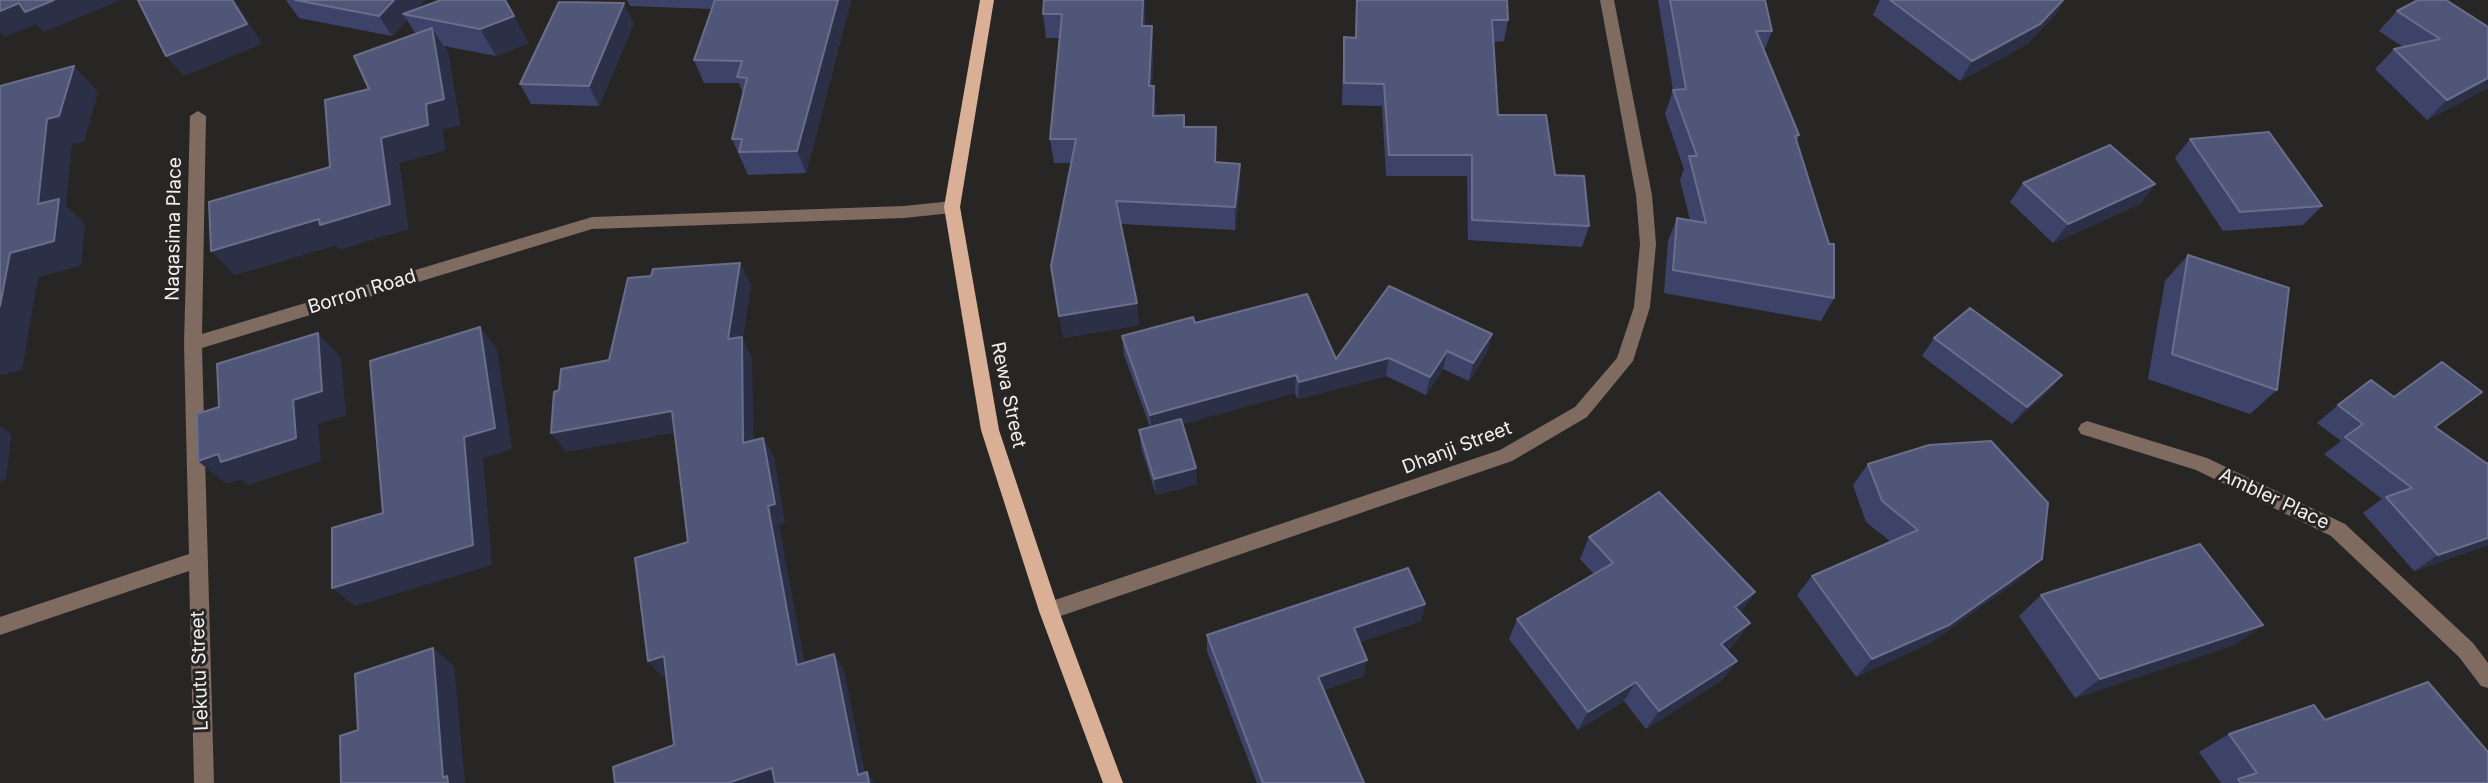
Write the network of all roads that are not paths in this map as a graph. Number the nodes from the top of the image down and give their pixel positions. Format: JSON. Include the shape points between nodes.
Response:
{"nodes":[{"id":1,"x":987,"y":0,"type":"edge"},
{"id":2,"x":1607,"y":0,"type":"edge"},
{"id":3,"x":198,"y":116,"type":"dead end"},
{"id":4,"x":952,"y":207,"type":"junction"},
{"id":5,"x":192,"y":344,"type":"junction"},
{"id":6,"x":2087,"y":429,"type":"dead end"},
{"id":7,"x":197,"y":560,"type":"junction"},
{"id":8,"x":1049,"y":611,"type":"junction"},
{"id":9,"x":0,"y":626,"type":"edge"},
{"id":10,"x":2488,"y":679,"type":"edge"},
{"id":11,"x":204,"y":783,"type":"edge"},
{"id":12,"x":1113,"y":783,"type":"edge"}],
"edges":[{"from":1,"to":4,"type":"main road","name":"Rewa Street"},
{"from":2,"to":8,"type":"street","name":"Dhanji Street","via":[[1644,195],[1648,244],[1642,307],[1624,361],[1581,412],[1506,456]]},
{"from":3,"to":5,"type":"street","name":"Naqasima Place"},
{"from":4,"to":5,"type":"street","name":"Borron Road","via":[[592,223]]},
{"from":4,"to":8,"type":"main road","name":"Rewa Street","via":[[990,430]]},
{"from":5,"to":7,"type":"street"},
{"from":6,"to":10,"type":"street","name":"Ambler Place","via":[[2201,464],[2338,530],[2466,650]]},
{"from":7,"to":9,"type":"street"},
{"from":7,"to":11,"type":"street","name":"Lekutu Street"},
{"from":8,"to":12,"type":"main road","name":"Rewa Street"}]}
